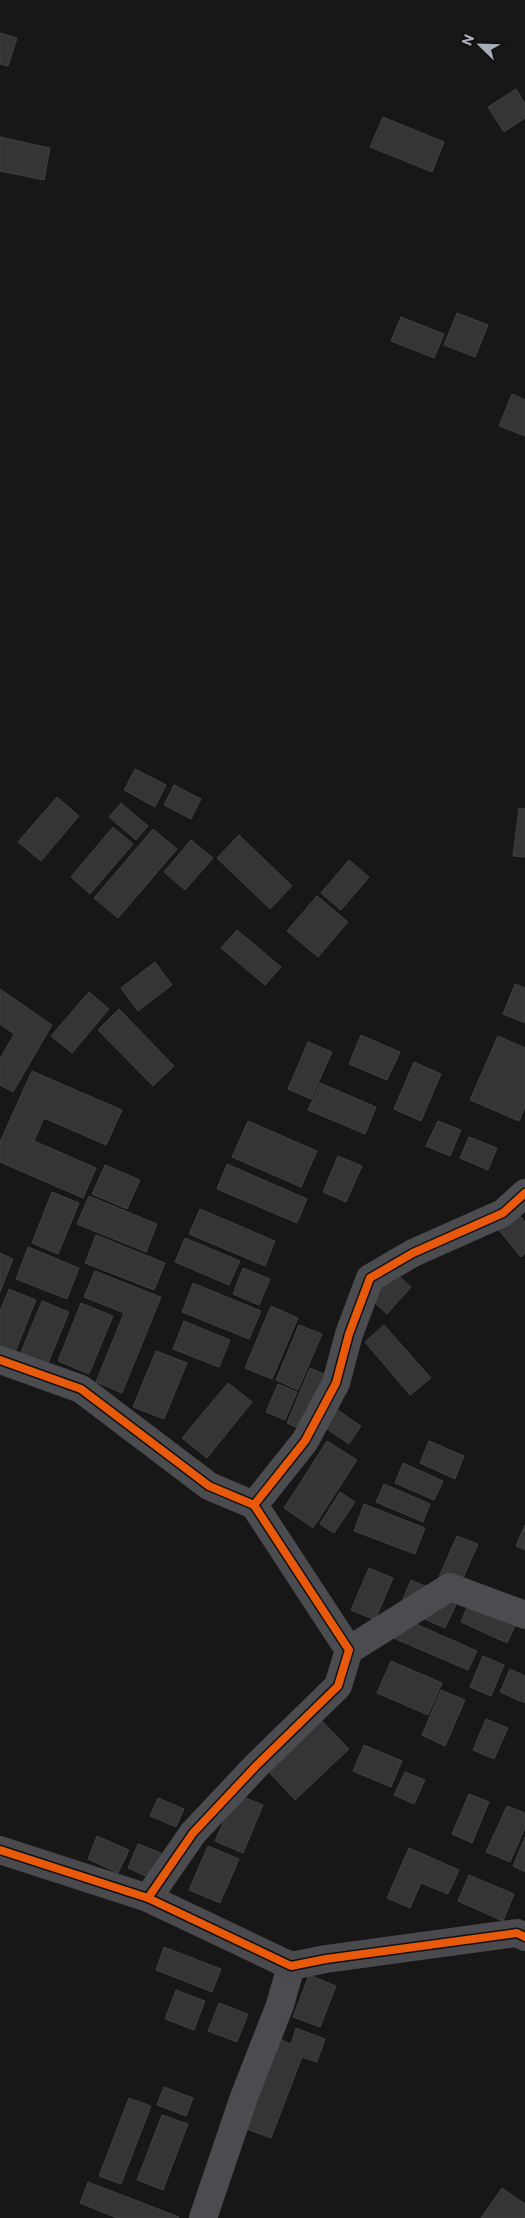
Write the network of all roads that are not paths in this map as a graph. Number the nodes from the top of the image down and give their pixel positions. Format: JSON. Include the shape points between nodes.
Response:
{"nodes":[{"id":1,"x":525,"y":1193,"type":"edge"},
{"id":2,"x":0,"y":1360,"type":"edge"},
{"id":3,"x":254,"y":1505,"type":"junction"},
{"id":4,"x":525,"y":1615,"type":"edge"},
{"id":5,"x":349,"y":1650,"type":"junction"},
{"id":6,"x":0,"y":1850,"type":"edge"},
{"id":7,"x":148,"y":1898,"type":"junction"},
{"id":8,"x":525,"y":1937,"type":"edge"},
{"id":9,"x":291,"y":1966,"type":"junction"},
{"id":10,"x":203,"y":2218,"type":"edge"}],
"edges":[{"from":1,"to":3,"type":"street","via":[[503,1214],[413,1253],[370,1278],[349,1334],[336,1382],[305,1441]]},
{"from":2,"to":3,"type":"street","via":[[81,1389],[209,1486]]},
{"from":3,"to":5,"type":"street"},
{"from":4,"to":5,"type":"street","via":[[450,1587]]},
{"from":5,"to":7,"type":"street","via":[[338,1686],[193,1833]]},
{"from":6,"to":7,"type":"street"},
{"from":7,"to":9,"type":"street"},
{"from":8,"to":9,"type":"street","via":[[517,1933]]},
{"from":9,"to":10,"type":"street"}]}
